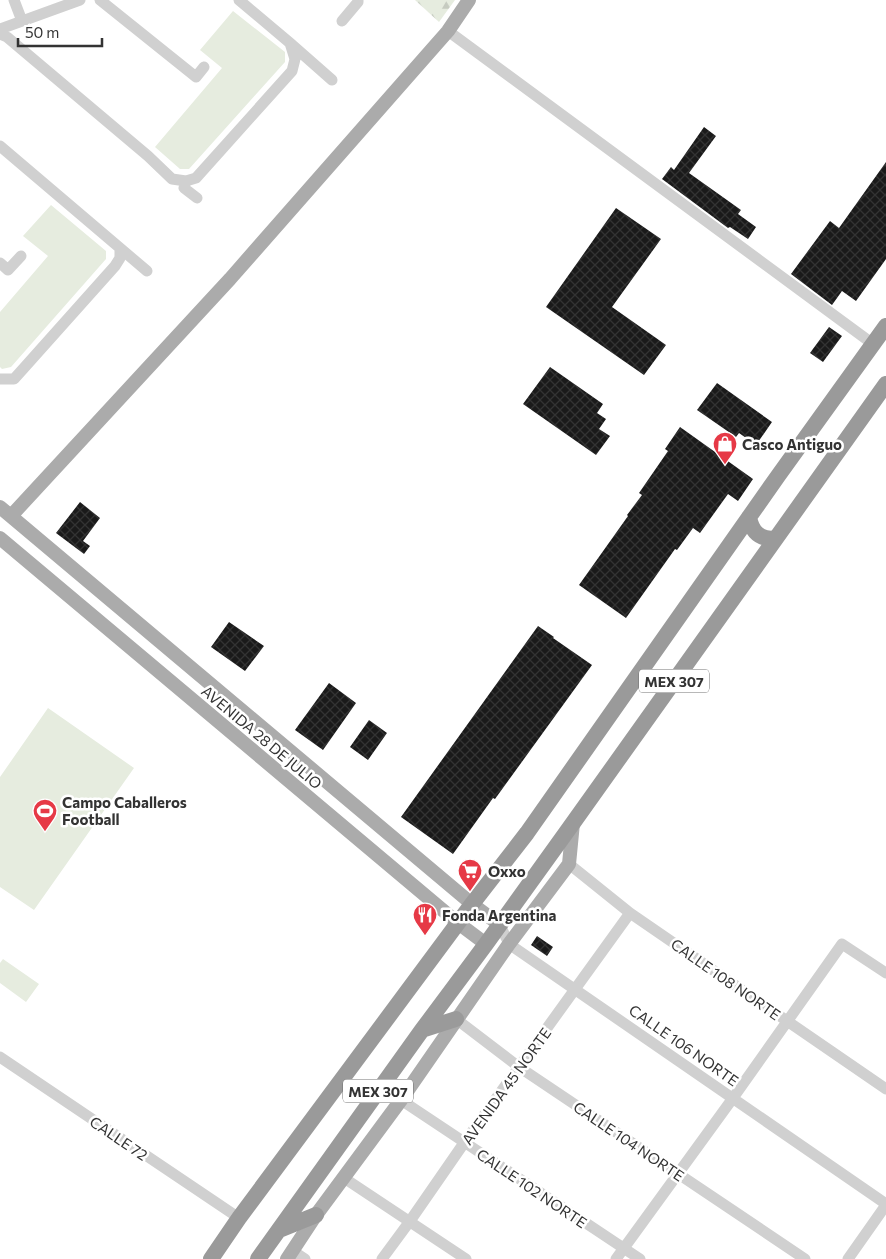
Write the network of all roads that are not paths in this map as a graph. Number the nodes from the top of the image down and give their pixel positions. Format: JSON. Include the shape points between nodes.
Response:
{"nodes":[{"id":1,"x":14,"y":0,"type":"edge"},
{"id":2,"x":80,"y":0,"type":"edge"},
{"id":3,"x":100,"y":0,"type":"edge"},
{"id":4,"x":239,"y":0,"type":"edge"},
{"id":5,"x":358,"y":0,"type":"edge"},
{"id":6,"x":469,"y":0,"type":"edge"},
{"id":7,"x":22,"y":21,"type":"junction"},
{"id":8,"x":342,"y":21,"type":"dead end"},
{"id":9,"x":0,"y":29,"type":"edge"},
{"id":10,"x":448,"y":31,"type":"junction"},
{"id":11,"x":0,"y":34,"type":"edge"},
{"id":12,"x":290,"y":43,"type":"junction"},
{"id":13,"x":204,"y":67,"type":"dead end"},
{"id":14,"x":332,"y":80,"type":"dead end"},
{"id":15,"x":0,"y":146,"type":"edge"},
{"id":16,"x":186,"y":181,"type":"junction"},
{"id":17,"x":198,"y":198,"type":"dead end"},
{"id":18,"x":120,"y":249,"type":"junction"},
{"id":19,"x":21,"y":256,"type":"dead end"},
{"id":20,"x":0,"y":263,"type":"edge"},
{"id":21,"x":148,"y":271,"type":"dead end"},
{"id":22,"x":886,"y":326,"type":"edge"},
{"id":23,"x":873,"y":344,"type":"junction"},
{"id":24,"x":0,"y":379,"type":"edge"},
{"id":25,"x":886,"y":384,"type":"edge"},
{"id":26,"x":5,"y":511,"type":"edge"},
{"id":27,"x":749,"y":517,"type":"junction"},
{"id":28,"x":0,"y":538,"type":"edge"},
{"id":29,"x":775,"y":539,"type":"junction"},
{"id":30,"x":112,"y":601,"type":"junction"},
{"id":31,"x":97,"y":619,"type":"junction"},
{"id":32,"x":573,"y":823,"type":"junction"},
{"id":33,"x":570,"y":864,"type":"junction"},
{"id":34,"x":472,"y":904,"type":"junction"},
{"id":35,"x":630,"y":913,"type":"junction"},
{"id":36,"x":458,"y":923,"type":"junction"},
{"id":37,"x":500,"y":925,"type":"junction"},
{"id":38,"x":486,"y":944,"type":"junction"},
{"id":39,"x":509,"y":944,"type":"junction"},
{"id":40,"x":886,"y":973,"type":"edge"},
{"id":41,"x":575,"y":989,"type":"junction"},
{"id":42,"x":456,"y":1019,"type":"junction"},
{"id":43,"x":787,"y":1020,"type":"junction"},
{"id":44,"x":422,"y":1030,"type":"junction"},
{"id":45,"x":0,"y":1057,"type":"edge"},
{"id":46,"x":519,"y":1067,"type":"junction"},
{"id":47,"x":886,"y":1089,"type":"edge"},
{"id":48,"x":733,"y":1098,"type":"junction"},
{"id":49,"x":401,"y":1100,"type":"junction"},
{"id":50,"x":464,"y":1143,"type":"junction"},
{"id":51,"x":678,"y":1173,"type":"junction"},
{"id":52,"x":344,"y":1178,"type":"junction"},
{"id":53,"x":886,"y":1205,"type":"edge"},
{"id":54,"x":316,"y":1215,"type":"junction"},
{"id":55,"x":239,"y":1218,"type":"junction"},
{"id":56,"x":410,"y":1221,"type":"junction"},
{"id":57,"x":279,"y":1230,"type":"junction"},
{"id":58,"x":623,"y":1248,"type":"junction"},
{"id":59,"x":290,"y":1255,"type":"edge"},
{"id":60,"x":211,"y":1259,"type":"edge"},
{"id":61,"x":258,"y":1259,"type":"edge"},
{"id":62,"x":305,"y":1259,"type":"edge"},
{"id":63,"x":382,"y":1259,"type":"edge"},
{"id":64,"x":466,"y":1259,"type":"edge"},
{"id":65,"x":616,"y":1259,"type":"edge"},
{"id":66,"x":640,"y":1259,"type":"edge"},
{"id":67,"x":805,"y":1259,"type":"edge"},
{"id":68,"x":848,"y":1259,"type":"edge"}],
"edges":[{"from":1,"to":7,"type":"street"},
{"from":2,"to":7,"type":"street"},
{"from":3,"to":13,"type":"street","via":[[196,77]]},
{"from":4,"to":12,"type":"street"},
{"from":5,"to":8,"type":"street"},
{"from":6,"to":10,"type":"main road"},
{"from":7,"to":9,"type":"street"},
{"from":10,"to":23,"type":"street"},
{"from":10,"to":26,"type":"main road","via":[[230,279]]},
{"from":11,"to":16,"type":"street","via":[[172,179]]},
{"from":12,"to":14,"type":"street"},
{"from":12,"to":16,"type":"street","via":[[295,58],[292,71],[196,178]]},
{"from":15,"to":18,"type":"street"},
{"from":16,"to":17,"type":"street","via":[[184,188]]},
{"from":18,"to":21,"type":"street"},
{"from":18,"to":24,"type":"street","via":[[120,258],[115,266],[14,379]]},
{"from":19,"to":20,"type":"street","via":[[8,270]]},
{"from":22,"to":23,"type":"highway","number":"MEX 307"},
{"from":23,"to":27,"type":"highway","number":"MEX 307"},
{"from":25,"to":29,"type":"highway","number":"MEX 307"},
{"from":26,"to":30,"type":"main road","name":"AVENIDA 28 DE JULIO"},
{"from":27,"to":29,"type":"highway","via":[[754,532]]},
{"from":27,"to":34,"type":"highway","number":"MEX 307","via":[[527,833]]},
{"from":28,"to":31,"type":"main road","name":"AVENIDA 28 DE JULIO"},
{"from":29,"to":32,"type":"highway","number":"MEX 307"},
{"from":30,"to":31,"type":"main road","via":[[109,615]]},
{"from":30,"to":34,"type":"main road","name":"AVENIDA 28 DE JULIO"},
{"from":31,"to":36,"type":"main road","name":"AVENIDA 28 DE JULIO"},
{"from":32,"to":33,"type":"main road"},
{"from":32,"to":37,"type":"highway","number":"MEX 307"},
{"from":33,"to":35,"type":"street","name":"CALLE 108 NORTE"},
{"from":33,"to":39,"type":"main road"},
{"from":34,"to":36,"type":"highway","number":"MEX 307"},
{"from":34,"to":37,"type":"main road"},
{"from":35,"to":41,"type":"street","name":"AVENIDA 45 NORTE"},
{"from":35,"to":43,"type":"street","name":"CALLE 108 NORTE"},
{"from":36,"to":38,"type":"main road","name":"AVENIDA 28 DE JULIO"},
{"from":36,"to":55,"type":"highway","number":"MEX 307"},
{"from":37,"to":38,"type":"highway","number":"MEX 307"},
{"from":37,"to":39,"type":"street"},
{"from":38,"to":39,"type":"street"},
{"from":38,"to":44,"type":"highway","number":"MEX 307"},
{"from":39,"to":41,"type":"street","name":"CALLE 106 NORTE"},
{"from":39,"to":42,"type":"main road"},
{"from":40,"to":43,"type":"street","via":[[842,944]]},
{"from":41,"to":46,"type":"street","name":"AVENIDA 45 NORTE"},
{"from":41,"to":48,"type":"street","name":"CALLE 106 NORTE"},
{"from":42,"to":44,"type":"highway"},
{"from":42,"to":46,"type":"street","name":"CALLE 104 NORTE"},
{"from":42,"to":49,"type":"main road"},
{"from":43,"to":47,"type":"street","name":"CALLE 108 NORTE"},
{"from":43,"to":48,"type":"street"},
{"from":44,"to":57,"type":"highway","number":"MEX 307"},
{"from":45,"to":55,"type":"street","name":"CALLE 72"},
{"from":46,"to":50,"type":"street","name":"AVENIDA 45 NORTE"},
{"from":46,"to":51,"type":"street","name":"CALLE 104 NORTE"},
{"from":48,"to":51,"type":"street"},
{"from":48,"to":53,"type":"street","name":"CALLE 106 NORTE"},
{"from":49,"to":50,"type":"street","name":"CALLE 102 NORTE"},
{"from":49,"to":52,"type":"main road"},
{"from":50,"to":56,"type":"street","name":"AVENIDA 45 NORTE"},
{"from":50,"to":58,"type":"street","name":"CALLE 102 NORTE"},
{"from":51,"to":58,"type":"street"},
{"from":51,"to":67,"type":"street","name":"CALLE 104 NORTE"},
{"from":52,"to":54,"type":"main road"},
{"from":52,"to":56,"type":"street"},
{"from":53,"to":68,"type":"street"},
{"from":54,"to":57,"type":"highway"},
{"from":54,"to":59,"type":"main road"},
{"from":55,"to":60,"type":"highway","number":"MEX 307"},
{"from":56,"to":63,"type":"street","name":"AVENIDA 45 NORTE"},
{"from":56,"to":64,"type":"street"},
{"from":57,"to":61,"type":"highway","number":"MEX 307"},
{"from":58,"to":65,"type":"street"},
{"from":58,"to":66,"type":"street","name":"CALLE 102 NORTE"},
{"from":59,"to":62,"type":"street"}]}
